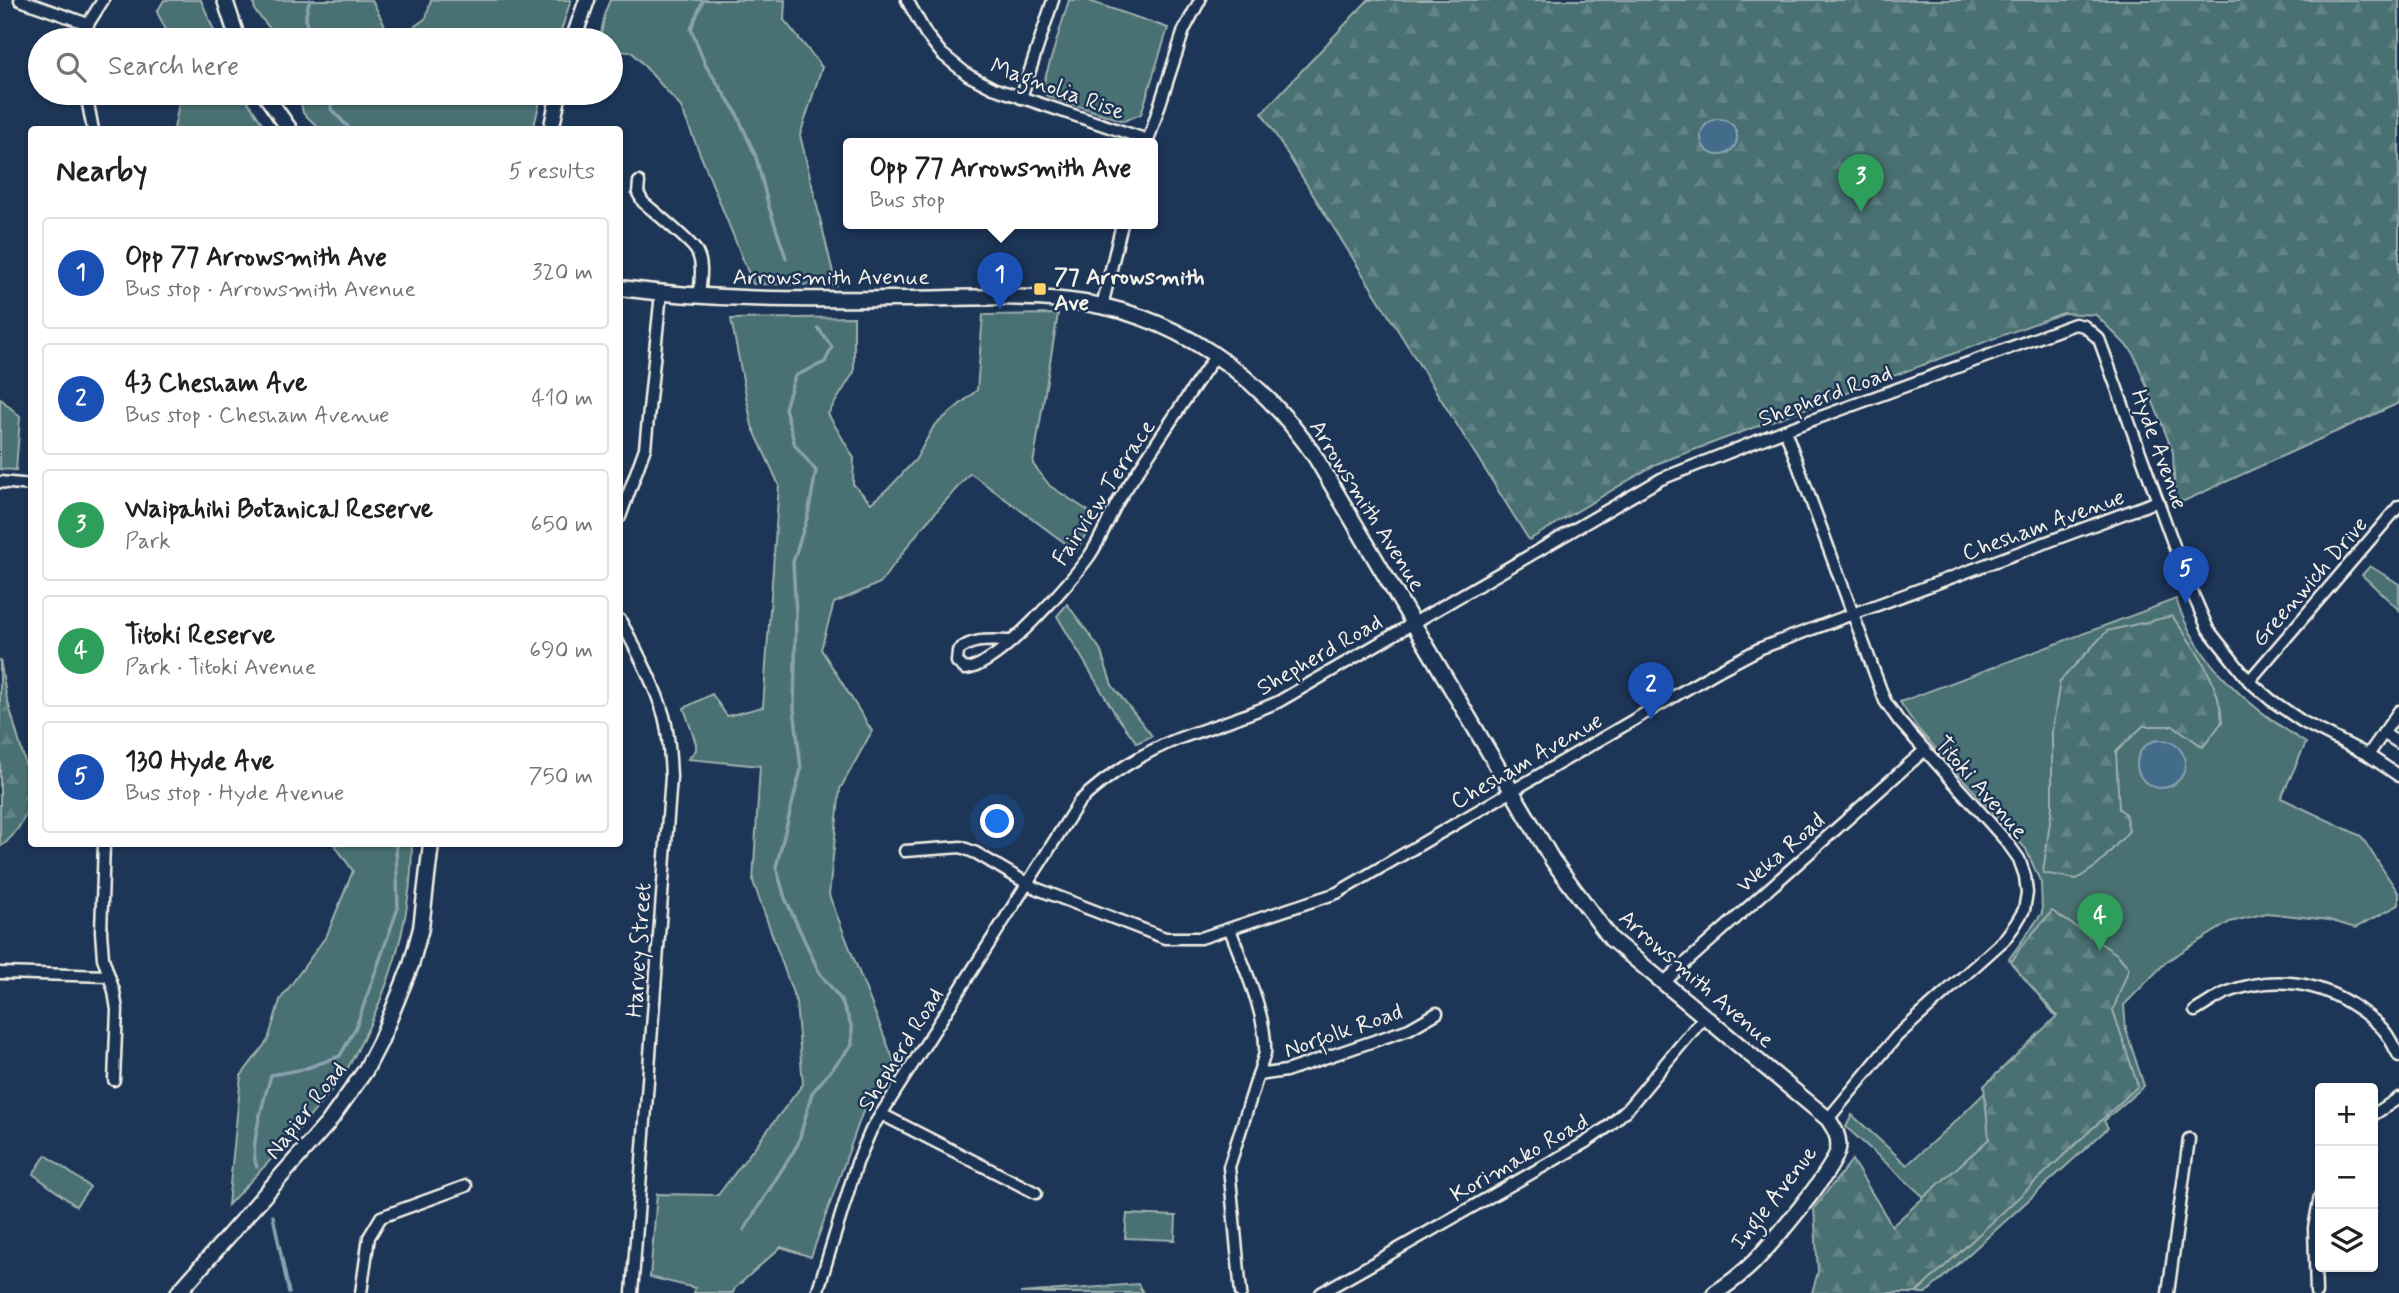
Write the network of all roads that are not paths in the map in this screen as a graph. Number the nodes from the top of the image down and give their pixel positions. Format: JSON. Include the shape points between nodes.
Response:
{"nodes":[{"id":1,"x":20,"y":0,"type":"edge"},
{"id":2,"x":103,"y":0,"type":"edge"},
{"id":3,"x":225,"y":0,"type":"edge"},
{"id":4,"x":587,"y":0,"type":"edge"},
{"id":5,"x":906,"y":0,"type":"edge"},
{"id":6,"x":1053,"y":0,"type":"edge"},
{"id":7,"x":1200,"y":0,"type":"edge"},
{"id":8,"x":88,"y":24,"type":"junction"},
{"id":9,"x":87,"y":28,"type":"edge"},
{"id":10,"x":234,"y":28,"type":"edge"},
{"id":11,"x":577,"y":28,"type":"edge"},
{"id":12,"x":1021,"y":98,"type":"junction"},
{"id":13,"x":88,"y":105,"type":"edge"},
{"id":14,"x":272,"y":105,"type":"edge"},
{"id":15,"x":556,"y":105,"type":"edge"},
{"id":16,"x":92,"y":126,"type":"edge"},
{"id":17,"x":287,"y":126,"type":"edge"},
{"id":18,"x":552,"y":126,"type":"edge"},
{"id":19,"x":1136,"y":138,"type":"edge"},
{"id":20,"x":1148,"y":138,"type":"edge"},
{"id":21,"x":639,"y":182,"type":"dead end"},
{"id":22,"x":1121,"y":229,"type":"edge"},
{"id":23,"x":623,"y":288,"type":"edge"},
{"id":24,"x":661,"y":293,"type":"junction"},
{"id":25,"x":699,"y":297,"type":"junction"},
{"id":26,"x":1102,"y":306,"type":"junction"},
{"id":27,"x":2091,"y":330,"type":"joint"},
{"id":28,"x":1216,"y":355,"type":"junction"},
{"id":29,"x":1785,"y":430,"type":"junction"},
{"id":30,"x":0,"y":482,"type":"edge"},
{"id":31,"x":28,"y":485,"type":"edge"},
{"id":32,"x":2158,"y":501,"type":"junction"},
{"id":33,"x":2399,"y":506,"type":"edge"},
{"id":34,"x":623,"y":509,"type":"edge"},
{"id":35,"x":1853,"y":615,"type":"junction"},
{"id":36,"x":1414,"y":622,"type":"junction"},
{"id":37,"x":623,"y":625,"type":"edge"},
{"id":38,"x":630,"y":638,"type":"junction"},
{"id":39,"x":1012,"y":641,"type":"junction"},
{"id":40,"x":623,"y":642,"type":"edge"},
{"id":41,"x":2249,"y":681,"type":"junction"},
{"id":42,"x":2399,"y":711,"type":"edge"},
{"id":43,"x":2383,"y":733,"type":"junction"},
{"id":44,"x":2399,"y":743,"type":"edge"},
{"id":45,"x":1924,"y":750,"type":"junction"},
{"id":46,"x":2368,"y":755,"type":"junction"},
{"id":47,"x":2397,"y":770,"type":"edge"},
{"id":48,"x":1512,"y":791,"type":"junction"},
{"id":49,"x":104,"y":847,"type":"edge"},
{"id":50,"x":431,"y":847,"type":"edge"},
{"id":51,"x":905,"y":851,"type":"dead end"},
{"id":52,"x":1027,"y":885,"type":"junction"},
{"id":53,"x":1230,"y":929,"type":"junction"},
{"id":54,"x":0,"y":973,"type":"edge"},
{"id":55,"x":109,"y":976,"type":"junction"},
{"id":56,"x":1663,"y":983,"type":"junction"},
{"id":57,"x":2195,"y":1011,"type":"dead end"},
{"id":58,"x":1437,"y":1013,"type":"dead end"},
{"id":59,"x":1705,"y":1016,"type":"junction"},
{"id":60,"x":2399,"y":1056,"type":"edge"},
{"id":61,"x":1258,"y":1075,"type":"junction"},
{"id":62,"x":114,"y":1080,"type":"dead end"},
{"id":63,"x":2399,"y":1098,"type":"edge"},
{"id":64,"x":2378,"y":1112,"type":"edge"},
{"id":65,"x":881,"y":1114,"type":"junction"},
{"id":66,"x":1828,"y":1119,"type":"junction"},
{"id":67,"x":2189,"y":1139,"type":"dead end"},
{"id":68,"x":466,"y":1186,"type":"dead end"},
{"id":69,"x":1036,"y":1193,"type":"dead end"},
{"id":70,"x":2318,"y":1209,"type":"edge"},
{"id":71,"x":178,"y":1293,"type":"edge"},
{"id":72,"x":361,"y":1293,"type":"edge"},
{"id":73,"x":632,"y":1293,"type":"edge"},
{"id":74,"x":817,"y":1293,"type":"edge"},
{"id":75,"x":1241,"y":1293,"type":"edge"},
{"id":76,"x":1321,"y":1293,"type":"edge"},
{"id":77,"x":1716,"y":1293,"type":"edge"},
{"id":78,"x":2168,"y":1293,"type":"edge"},
{"id":79,"x":2316,"y":1293,"type":"edge"}],
"edges":[{"from":1,"to":8,"type":"street"},
{"from":2,"to":8,"type":"street"},
{"from":3,"to":10,"type":"street"},
{"from":4,"to":11,"type":"street"},
{"from":5,"to":12,"type":"street","name":"Magnolia Rise","via":[[942,54],[968,75]]},
{"from":6,"to":12,"type":"street"},
{"from":7,"to":20,"type":"street","via":[[1184,30]]},
{"from":8,"to":9,"type":"street"},
{"from":12,"to":19,"type":"street","name":"Magnolia Rise"},
{"from":13,"to":16,"type":"street"},
{"from":14,"to":17,"type":"street"},
{"from":15,"to":18,"type":"street"},
{"from":21,"to":25,"type":"street","via":[[643,202],[699,254]]},
{"from":22,"to":26,"type":"street"},
{"from":23,"to":24,"type":"street","name":"Arrowsmith Avenue"},
{"from":24,"to":25,"type":"street","name":"Arrowsmith Avenue"},
{"from":24,"to":34,"type":"street","via":[[645,447]]},
{"from":25,"to":26,"type":"street","name":"Arrowsmith Avenue","via":[[1036,299]]},
{"from":26,"to":28,"type":"street","name":"Arrowsmith Avenue","via":[[1161,324]]},
{"from":27,"to":29,"type":"street","name":"Shepherd Road","via":[[2075,324]]},
{"from":27,"to":32,"type":"street","name":"Hyde Avenue","via":[[2099,339]]},
{"from":28,"to":36,"type":"street","name":"Arrowsmith Avenue","via":[[1257,388],[1301,435]]},
{"from":28,"to":39,"type":"street","name":"Fairview Terrace","via":[[1118,502],[1090,555]]},
{"from":29,"to":35,"type":"street","name":"Titoki Avenue"},
{"from":29,"to":36,"type":"street","name":"Shepherd Road","via":[[1661,479]]},
{"from":30,"to":31,"type":"street"},
{"from":32,"to":35,"type":"street","name":"Chesham Avenue"},
{"from":32,"to":41,"type":"street","name":"Hyde Avenue","via":[[2208,629]]},
{"from":33,"to":41,"type":"street","name":"Greenwich Drive"},
{"from":35,"to":45,"type":"street","name":"Titoki Avenue","via":[[1885,701]]},
{"from":35,"to":48,"type":"street","name":"Chesham Avenue","via":[[1761,648]]},
{"from":36,"to":48,"type":"street","name":"Arrowsmith Avenue"},
{"from":36,"to":52,"type":"street","name":"Shepherd Road","via":[[1278,702],[1179,738],[1111,775],[1079,802]]},
{"from":37,"to":38,"type":"street","name":"Harvey Street"},
{"from":38,"to":40,"type":"street"},
{"from":38,"to":73,"type":"street","name":"Harvey Street","via":[[664,716],[671,777]]},
{"from":39,"to":39,"type":"street","name":"Fairview Terrace","via":[[975,667],[965,669],[957,662],[964,645]]},
{"from":41,"to":46,"type":"street","name":"Hyde Avenue","via":[[2303,722]]},
{"from":42,"to":43,"type":"street"},
{"from":43,"to":44,"type":"street"},
{"from":43,"to":46,"type":"street"},
{"from":45,"to":56,"type":"street","name":"Weka Road"},
{"from":45,"to":66,"type":"street","name":"Titoki Avenue","via":[[2019,859],[2027,894],[2024,910],[2004,940],[1897,1036]]},
{"from":46,"to":47,"type":"street","name":"Hyde Avenue"},
{"from":48,"to":53,"type":"street","name":"Chesham Avenue","via":[[1337,893]]},
{"from":48,"to":56,"type":"street","name":"Arrowsmith Avenue","via":[[1553,861],[1594,918],[1611,939]]},
{"from":49,"to":55,"type":"street","via":[[101,932]]},
{"from":50,"to":71,"type":"street","name":"Napier Road","via":[[423,918],[411,965],[365,1070],[328,1123]]},
{"from":51,"to":52,"type":"street","name":"Chesham Avenue","via":[[961,847]]},
{"from":52,"to":53,"type":"street","name":"Chesham Avenue","via":[[1166,938],[1201,938]]},
{"from":52,"to":65,"type":"street","name":"Shepherd Road"},
{"from":53,"to":61,"type":"street","via":[[1263,1023],[1265,1053]]},
{"from":54,"to":55,"type":"street"},
{"from":55,"to":62,"type":"street","via":[[117,1010]]},
{"from":56,"to":59,"type":"street","name":"Arrowsmith Avenue"},
{"from":57,"to":60,"type":"street","via":[[2227,992],[2256,984],[2310,985],[2365,1013],[2385,1031]]},
{"from":58,"to":61,"type":"street","name":"Norfolk Road","via":[[1409,1029],[1286,1071]]},
{"from":59,"to":66,"type":"street","name":"Arrowsmith Avenue"},
{"from":59,"to":76,"type":"street","name":"Korimako Road","via":[[1609,1126]]},
{"from":61,"to":75,"type":"street","via":[[1229,1167]]},
{"from":63,"to":64,"type":"street"},
{"from":65,"to":69,"type":"street"},
{"from":65,"to":74,"type":"street","name":"Shepherd Road","via":[[863,1146]]},
{"from":66,"to":77,"type":"street","name":"Ingle Avenue","via":[[1839,1144],[1836,1158],[1754,1262]]},
{"from":67,"to":78,"type":"street"},
{"from":68,"to":72,"type":"street","via":[[381,1217],[369,1237]]},
{"from":70,"to":79,"type":"street"}]}
